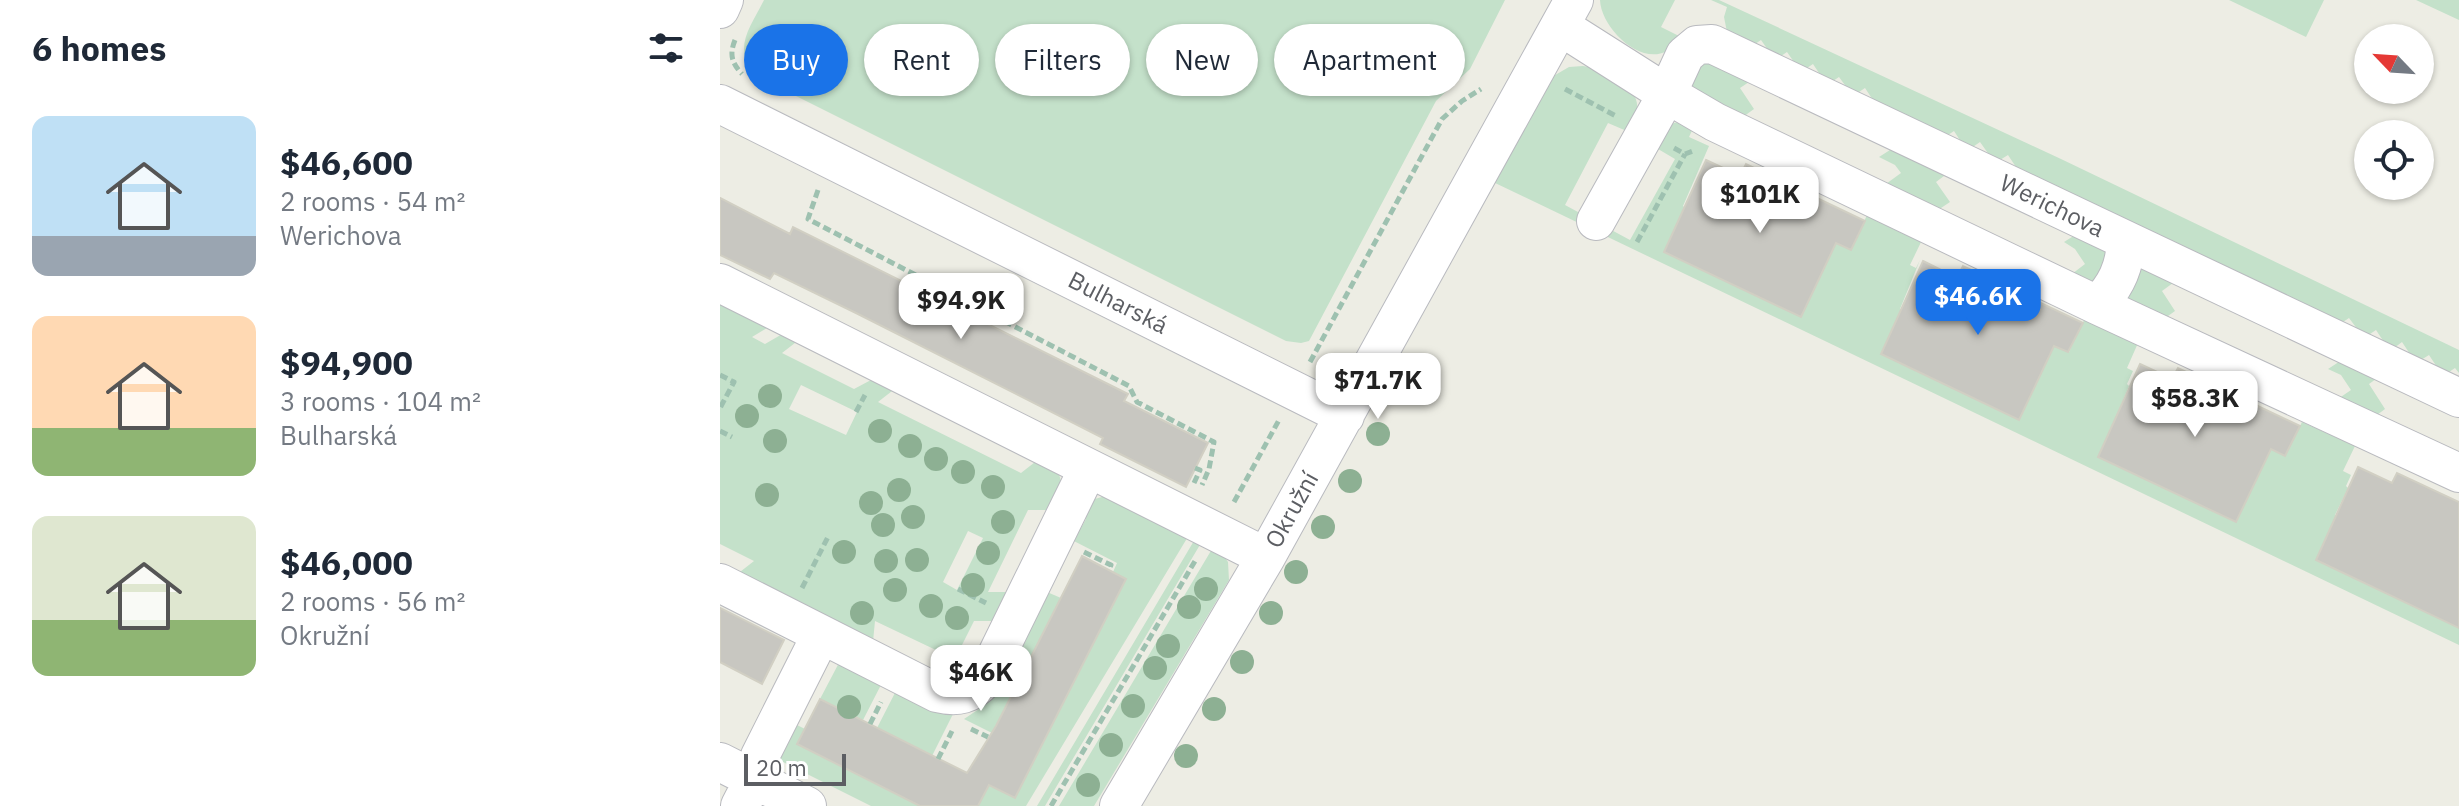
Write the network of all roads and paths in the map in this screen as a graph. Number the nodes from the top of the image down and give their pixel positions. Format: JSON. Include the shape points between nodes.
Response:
{"nodes":[{"id":1,"x":724,"y":0,"type":"edge"},
{"id":2,"x":720,"y":9,"type":"edge"},
{"id":3,"x":1567,"y":13,"type":"edge"},
{"id":4,"x":1483,"y":88,"type":"dead end"},
{"id":5,"x":1562,"y":88,"type":"dead end"},
{"id":6,"x":1667,"y":94,"type":"junction"},
{"id":7,"x":1466,"y":99,"type":"junction"},
{"id":8,"x":720,"y":104,"type":"edge"},
{"id":9,"x":1508,"y":121,"type":"junction"},
{"id":10,"x":1645,"y":132,"type":"junction"},
{"id":11,"x":1685,"y":154,"type":"junction"},
{"id":12,"x":1705,"y":155,"type":"dead end"},
{"id":13,"x":818,"y":189,"type":"dead end"},
{"id":14,"x":1596,"y":221,"type":"dead end"},
{"id":15,"x":2126,"y":241,"type":"junction"},
{"id":16,"x":1637,"y":242,"type":"dead end"},
{"id":17,"x":720,"y":283,"type":"edge"},
{"id":18,"x":2097,"y":305,"type":"junction"},
{"id":19,"x":720,"y":375,"type":"edge"},
{"id":20,"x":1294,"y":391,"type":"junction"},
{"id":21,"x":2459,"y":398,"type":"edge"},
{"id":22,"x":720,"y":408,"type":"edge"},
{"id":23,"x":1345,"y":416,"type":"junction"},
{"id":24,"x":720,"y":431,"type":"edge"},
{"id":25,"x":732,"y":437,"type":"dead end"},
{"id":26,"x":1088,"y":469,"type":"junction"},
{"id":27,"x":2459,"y":473,"type":"edge"},
{"id":28,"x":1199,"y":490,"type":"dead end"},
{"id":29,"x":1220,"y":523,"type":"junction"},
{"id":30,"x":829,"y":535,"type":"dead end"},
{"id":31,"x":1266,"y":557,"type":"junction"},
{"id":32,"x":720,"y":583,"type":"edge"},
{"id":33,"x":787,"y":618,"type":"junction"},
{"id":34,"x":821,"y":635,"type":"junction"},
{"id":35,"x":720,"y":762,"type":"edge"},
{"id":36,"x":747,"y":793,"type":"edge"},
{"id":37,"x":807,"y":806,"type":"edge"},
{"id":38,"x":1051,"y":806,"type":"edge"},
{"id":39,"x":1119,"y":806,"type":"edge"}],
"edges":[{"from":1,"to":2,"type":"street"},
{"from":3,"to":6,"type":"street"},
{"from":3,"to":9,"type":"street","name":"Okružní"},
{"from":4,"to":7,"type":"path"},
{"from":5,"to":10,"type":"path"},
{"from":6,"to":10,"type":"street","name":"Werichova"},
{"from":6,"to":15,"type":"street","name":"Werichova","via":[[1685,55],[1697,45],[1712,44]]},
{"from":6,"to":18,"type":"street"},
{"from":7,"to":9,"type":"path"},
{"from":7,"to":20,"type":"path","via":[[1442,119]]},
{"from":8,"to":20,"type":"street","name":"Bulharská"},
{"from":9,"to":23,"type":"street","name":"Okružní"},
{"from":10,"to":11,"type":"path"},
{"from":10,"to":14,"type":"street","name":"Werichova"},
{"from":11,"to":12,"type":"path"},
{"from":11,"to":16,"type":"path"},
{"from":13,"to":28,"type":"path","via":[[808,219],[1129,386],[1137,402],[1214,442]]},
{"from":15,"to":18,"type":"street","via":[[2118,277]]},
{"from":15,"to":21,"type":"street","name":"Werichova"},
{"from":17,"to":26,"type":"street"},
{"from":18,"to":27,"type":"street"},
{"from":19,"to":22,"type":"path","via":[[734,382]]},
{"from":20,"to":23,"type":"street","name":"Bulharská"},
{"from":20,"to":29,"type":"path"},
{"from":23,"to":31,"type":"street","name":"Okružní"},
{"from":24,"to":25,"type":"path"},
{"from":26,"to":29,"type":"street"},
{"from":26,"to":34,"type":"street","via":[[985,679],[975,689],[952,697],[937,693]]},
{"from":29,"to":31,"type":"street"},
{"from":29,"to":38,"type":"path"},
{"from":30,"to":33,"type":"path"},
{"from":31,"to":39,"type":"street","name":"Okružní"},
{"from":32,"to":33,"type":"street"},
{"from":33,"to":34,"type":"street"},
{"from":34,"to":36,"type":"street"},
{"from":35,"to":36,"type":"street"},
{"from":36,"to":37,"type":"street"}]}
